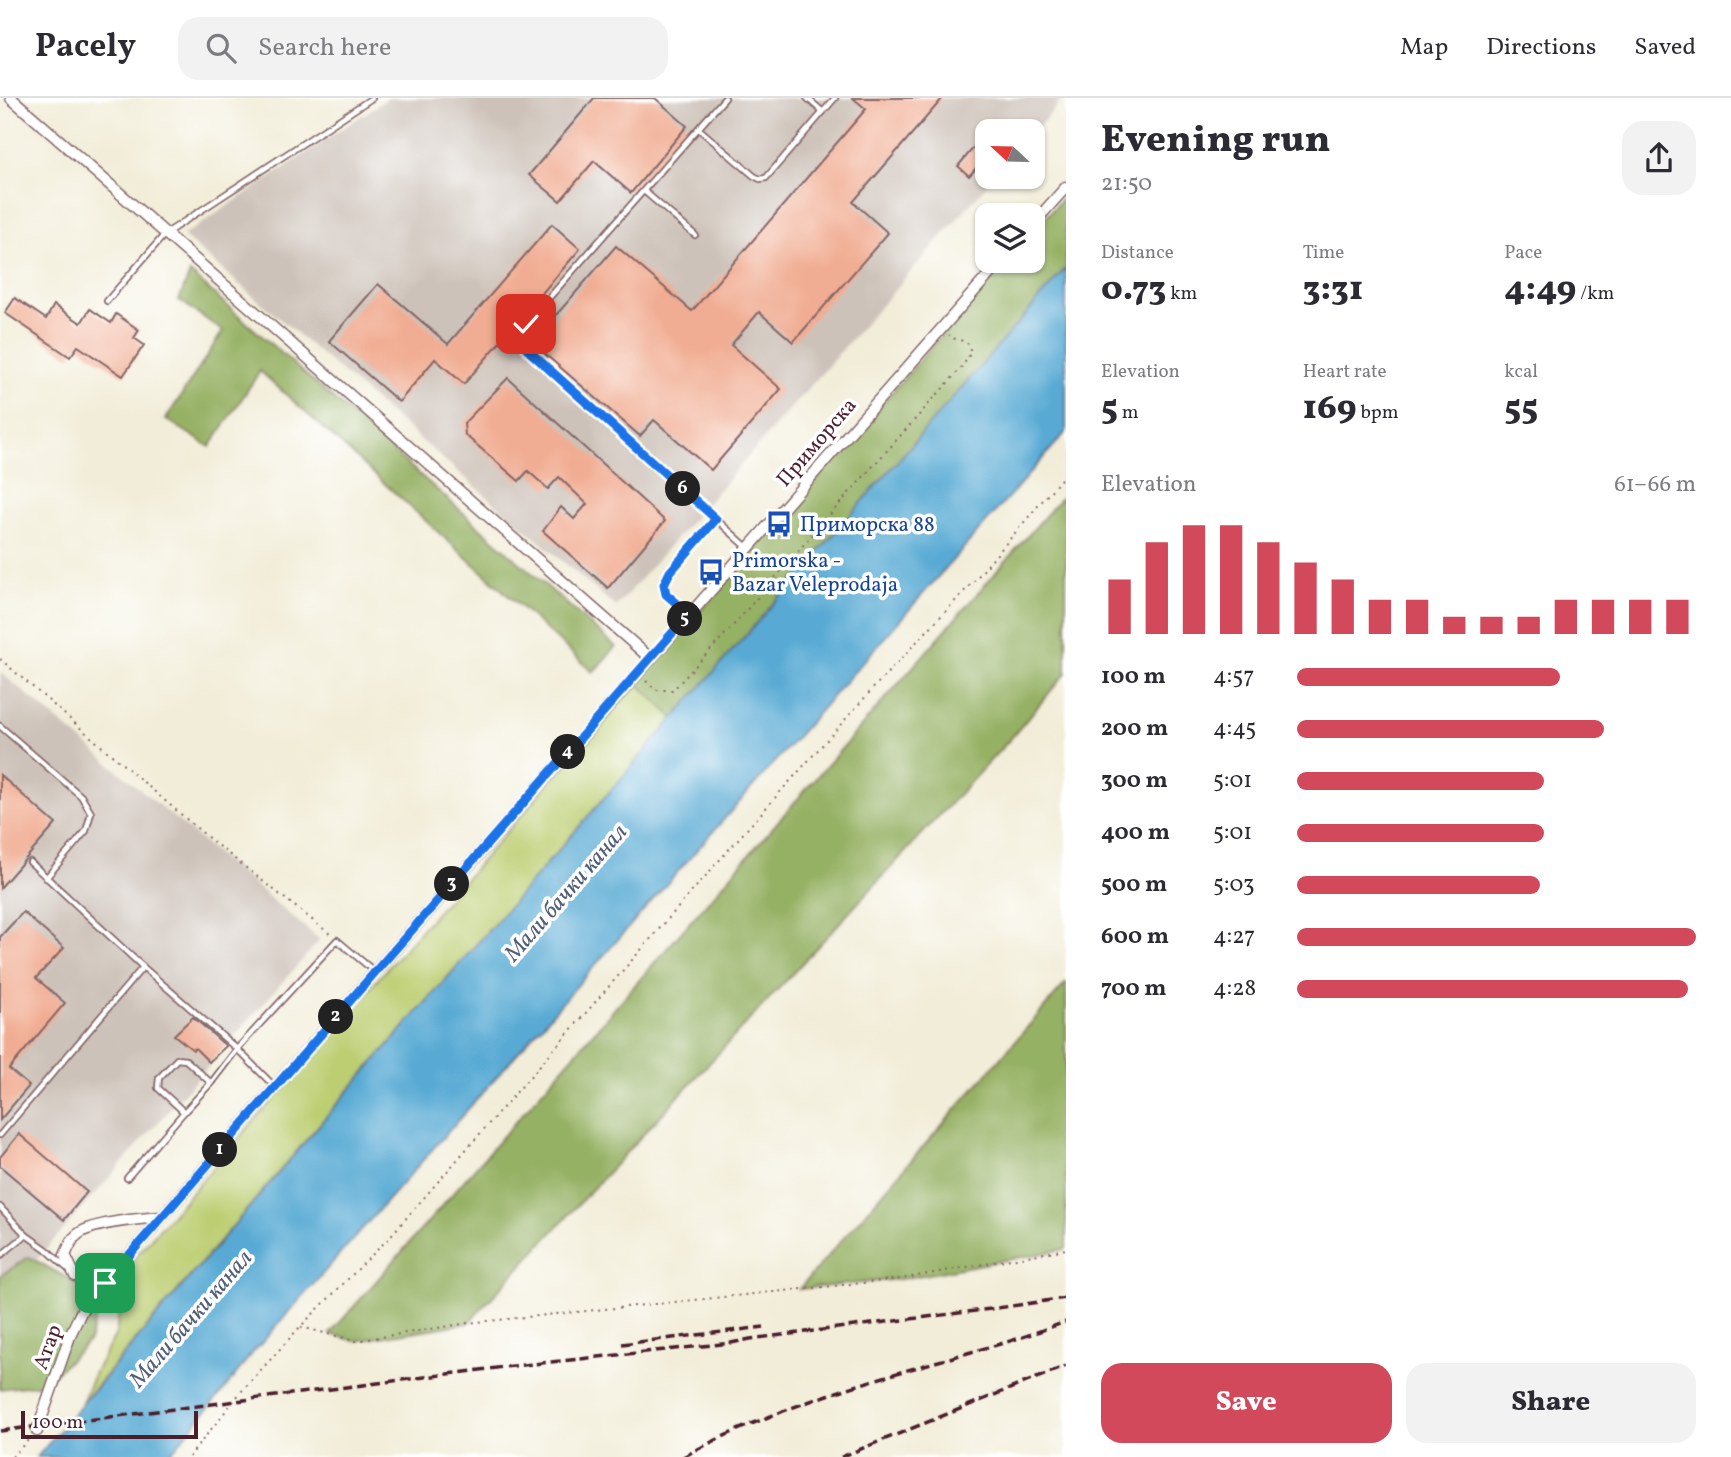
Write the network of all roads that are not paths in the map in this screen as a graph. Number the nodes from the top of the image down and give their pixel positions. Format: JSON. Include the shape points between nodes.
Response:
{"nodes":[{"id":1,"x":11,"y":98,"type":"edge"},
{"id":2,"x":372,"y":98,"type":"edge"},
{"id":3,"x":725,"y":98,"type":"edge"},
{"id":4,"x":807,"y":98,"type":"edge"},
{"id":5,"x":835,"y":98,"type":"edge"},
{"id":6,"x":823,"y":112,"type":"junction"},
{"id":7,"x":699,"y":128,"type":"junction"},
{"id":8,"x":1066,"y":187,"type":"edge"},
{"id":9,"x":644,"y":191,"type":"junction"},
{"id":10,"x":1045,"y":210,"type":"edge"},
{"id":11,"x":165,"y":234,"type":"junction"},
{"id":12,"x":695,"y":235,"type":"dead end"},
{"id":13,"x":990,"y":273,"type":"edge"},
{"id":14,"x":107,"y":301,"type":"dead end"},
{"id":15,"x":716,"y":519,"type":"junction"},
{"id":16,"x":748,"y":547,"type":"junction"},
{"id":17,"x":689,"y":614,"type":"junction"},
{"id":18,"x":650,"y":658,"type":"junction"},
{"id":19,"x":0,"y":726,"type":"edge"},
{"id":20,"x":30,"y":862,"type":"dead end"},
{"id":21,"x":46,"y":878,"type":"junction"},
{"id":22,"x":143,"y":967,"type":"junction"},
{"id":23,"x":375,"y":972,"type":"junction"},
{"id":24,"x":237,"y":1049,"type":"junction"},
{"id":25,"x":211,"y":1083,"type":"junction"},
{"id":26,"x":275,"y":1087,"type":"junction"},
{"id":27,"x":184,"y":1112,"type":"junction"},
{"id":28,"x":0,"y":1135,"type":"edge"},
{"id":29,"x":127,"y":1178,"type":"dead end"},
{"id":30,"x":0,"y":1207,"type":"edge"},
{"id":31,"x":161,"y":1217,"type":"junction"},
{"id":32,"x":26,"y":1235,"type":"junction"},
{"id":33,"x":0,"y":1256,"type":"edge"},
{"id":34,"x":75,"y":1276,"type":"junction"},
{"id":35,"x":105,"y":1283,"type":"junction"},
{"id":36,"x":37,"y":1431,"type":"road end"}],
"edges":[{"from":1,"to":11,"type":"street"},
{"from":2,"to":11,"type":"lane"},
{"from":3,"to":7,"type":"lane"},
{"from":4,"to":6,"type":"lane"},
{"from":5,"to":6,"type":"lane"},
{"from":6,"to":7,"type":"lane","via":[[766,178],[760,179]]},
{"from":7,"to":9,"type":"lane"},
{"from":8,"to":10,"type":"street"},
{"from":9,"to":12,"type":"lane"},
{"from":9,"to":15,"type":"lane","via":[[526,324],[523,343]]},
{"from":11,"to":14,"type":"lane"},
{"from":11,"to":18,"type":"street"},
{"from":13,"to":16,"type":"street","name":"Приморска"},
{"from":15,"to":16,"type":"lane"},
{"from":15,"to":17,"type":"lane","via":[[664,584],[666,594]]},
{"from":16,"to":17,"type":"street","name":"Приморска"},
{"from":17,"to":18,"type":"street","name":"Приморска"},
{"from":18,"to":23,"type":"street","name":"Приморска"},
{"from":19,"to":21,"type":"lane","via":[[81,796],[90,813],[86,831]]},
{"from":20,"to":21,"type":"lane"},
{"from":21,"to":22,"type":"lane"},
{"from":22,"to":24,"type":"lane"},
{"from":22,"to":28,"type":"lane"},
{"from":23,"to":24,"type":"lane","via":[[337,940]]},
{"from":23,"to":26,"type":"street","name":"Приморска"},
{"from":24,"to":25,"type":"lane"},
{"from":24,"to":26,"type":"lane"},
{"from":25,"to":27,"type":"lane"},
{"from":25,"to":27,"type":"lane","via":[[186,1060],[177,1059],[159,1078],[158,1088]]},
{"from":26,"to":31,"type":"street","name":"Приморска"},
{"from":27,"to":29,"type":"lane"},
{"from":30,"to":32,"type":"lane"},
{"from":31,"to":34,"type":"street","via":[[92,1227],[76,1236],[65,1255]]},
{"from":31,"to":35,"type":"street","name":"Приморска"},
{"from":32,"to":33,"type":"lane"},
{"from":32,"to":34,"type":"lane"},
{"from":34,"to":35,"type":"street"},
{"from":35,"to":36,"type":"street","name":"Атар","via":[[84,1306],[71,1333]]}]}
